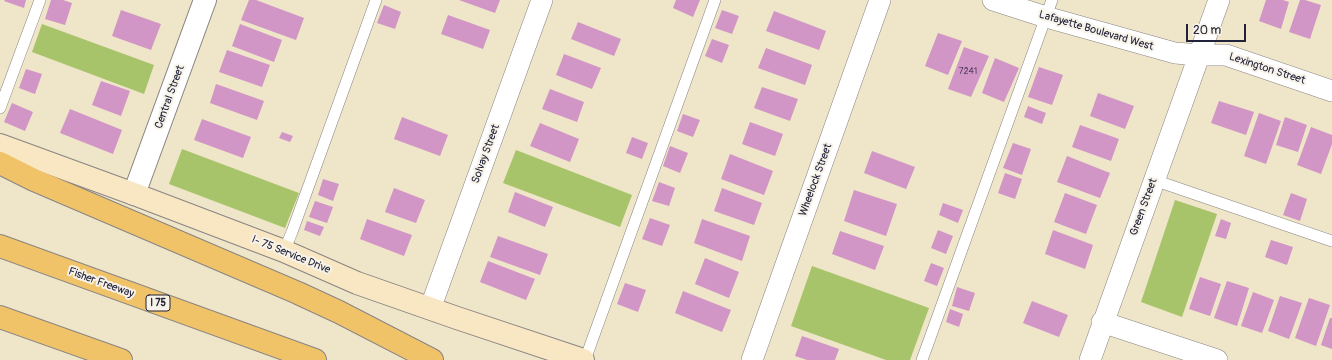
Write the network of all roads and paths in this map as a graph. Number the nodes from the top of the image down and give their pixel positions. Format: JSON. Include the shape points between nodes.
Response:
{"nodes":[{"id":1,"x":40,"y":0,"type":"edge"},
{"id":2,"x":205,"y":0,"type":"edge"},
{"id":3,"x":376,"y":0,"type":"edge"},
{"id":4,"x":542,"y":0,"type":"edge"},
{"id":5,"x":715,"y":0,"type":"edge"},
{"id":6,"x":880,"y":0,"type":"edge"},
{"id":7,"x":993,"y":0,"type":"edge"},
{"id":8,"x":1219,"y":0,"type":"edge"},
{"id":9,"x":1049,"y":9,"type":"edge"},
{"id":10,"x":1200,"y":55,"type":"junction"},
{"id":11,"x":1332,"y":91,"type":"edge"},
{"id":12,"x":0,"y":108,"type":"edge"},
{"id":13,"x":0,"y":145,"type":"edge"},
{"id":14,"x":0,"y":163,"type":"edge"},
{"id":15,"x":1154,"y":180,"type":"junction"},
{"id":16,"x":134,"y":194,"type":"junction"},
{"id":17,"x":1332,"y":241,"type":"edge"},
{"id":18,"x":0,"y":246,"type":"edge"},
{"id":19,"x":284,"y":251,"type":"junction"},
{"id":20,"x":430,"y":309,"type":"junction"},
{"id":21,"x":0,"y":317,"type":"edge"},
{"id":22,"x":1102,"y":322,"type":"junction"},
{"id":23,"x":121,"y":360,"type":"edge"},
{"id":24,"x":316,"y":360,"type":"edge"},
{"id":25,"x":432,"y":360,"type":"edge"},
{"id":26,"x":584,"y":360,"type":"edge"},
{"id":27,"x":752,"y":360,"type":"edge"},
{"id":28,"x":922,"y":360,"type":"edge"},
{"id":29,"x":1090,"y":360,"type":"edge"},
{"id":30,"x":1217,"y":360,"type":"edge"}],
"edges":[{"from":1,"to":12,"type":"lane"},
{"from":2,"to":16,"type":"street","name":"Central Street"},
{"from":3,"to":19,"type":"lane"},
{"from":4,"to":20,"type":"street","name":"Solvay Street"},
{"from":5,"to":26,"type":"lane"},
{"from":6,"to":27,"type":"street","name":"Wheelock Street"},
{"from":7,"to":9,"type":"street","name":"Lafayette Boulevard West"},
{"from":8,"to":10,"type":"street","name":"Green Street"},
{"from":9,"to":10,"type":"street","name":"Lafayette Boulevard West","via":[[1175,53]]},
{"from":9,"to":28,"type":"lane"},
{"from":10,"to":11,"type":"street","name":"Lexington Street","via":[[1226,55]]},
{"from":10,"to":15,"type":"street","name":"Green Street"},
{"from":13,"to":16,"type":"main road","name":"I- 75 Service Drive"},
{"from":14,"to":25,"type":"highway","via":[[298,293]]},
{"from":15,"to":17,"type":"lane"},
{"from":15,"to":22,"type":"street","name":"Green Street"},
{"from":16,"to":19,"type":"main road","name":"I- 75 Service Drive"},
{"from":18,"to":24,"type":"highway","name":"Fisher Freeway","number":"I 75"},
{"from":19,"to":20,"type":"main road","name":"I- 75 Service Drive","via":[[357,283]]},
{"from":20,"to":26,"type":"main road","name":"I- 75 Service Drive"},
{"from":21,"to":23,"type":"highway"},
{"from":22,"to":29,"type":"street","name":"Green Street"},
{"from":22,"to":30,"type":"street"}]}
